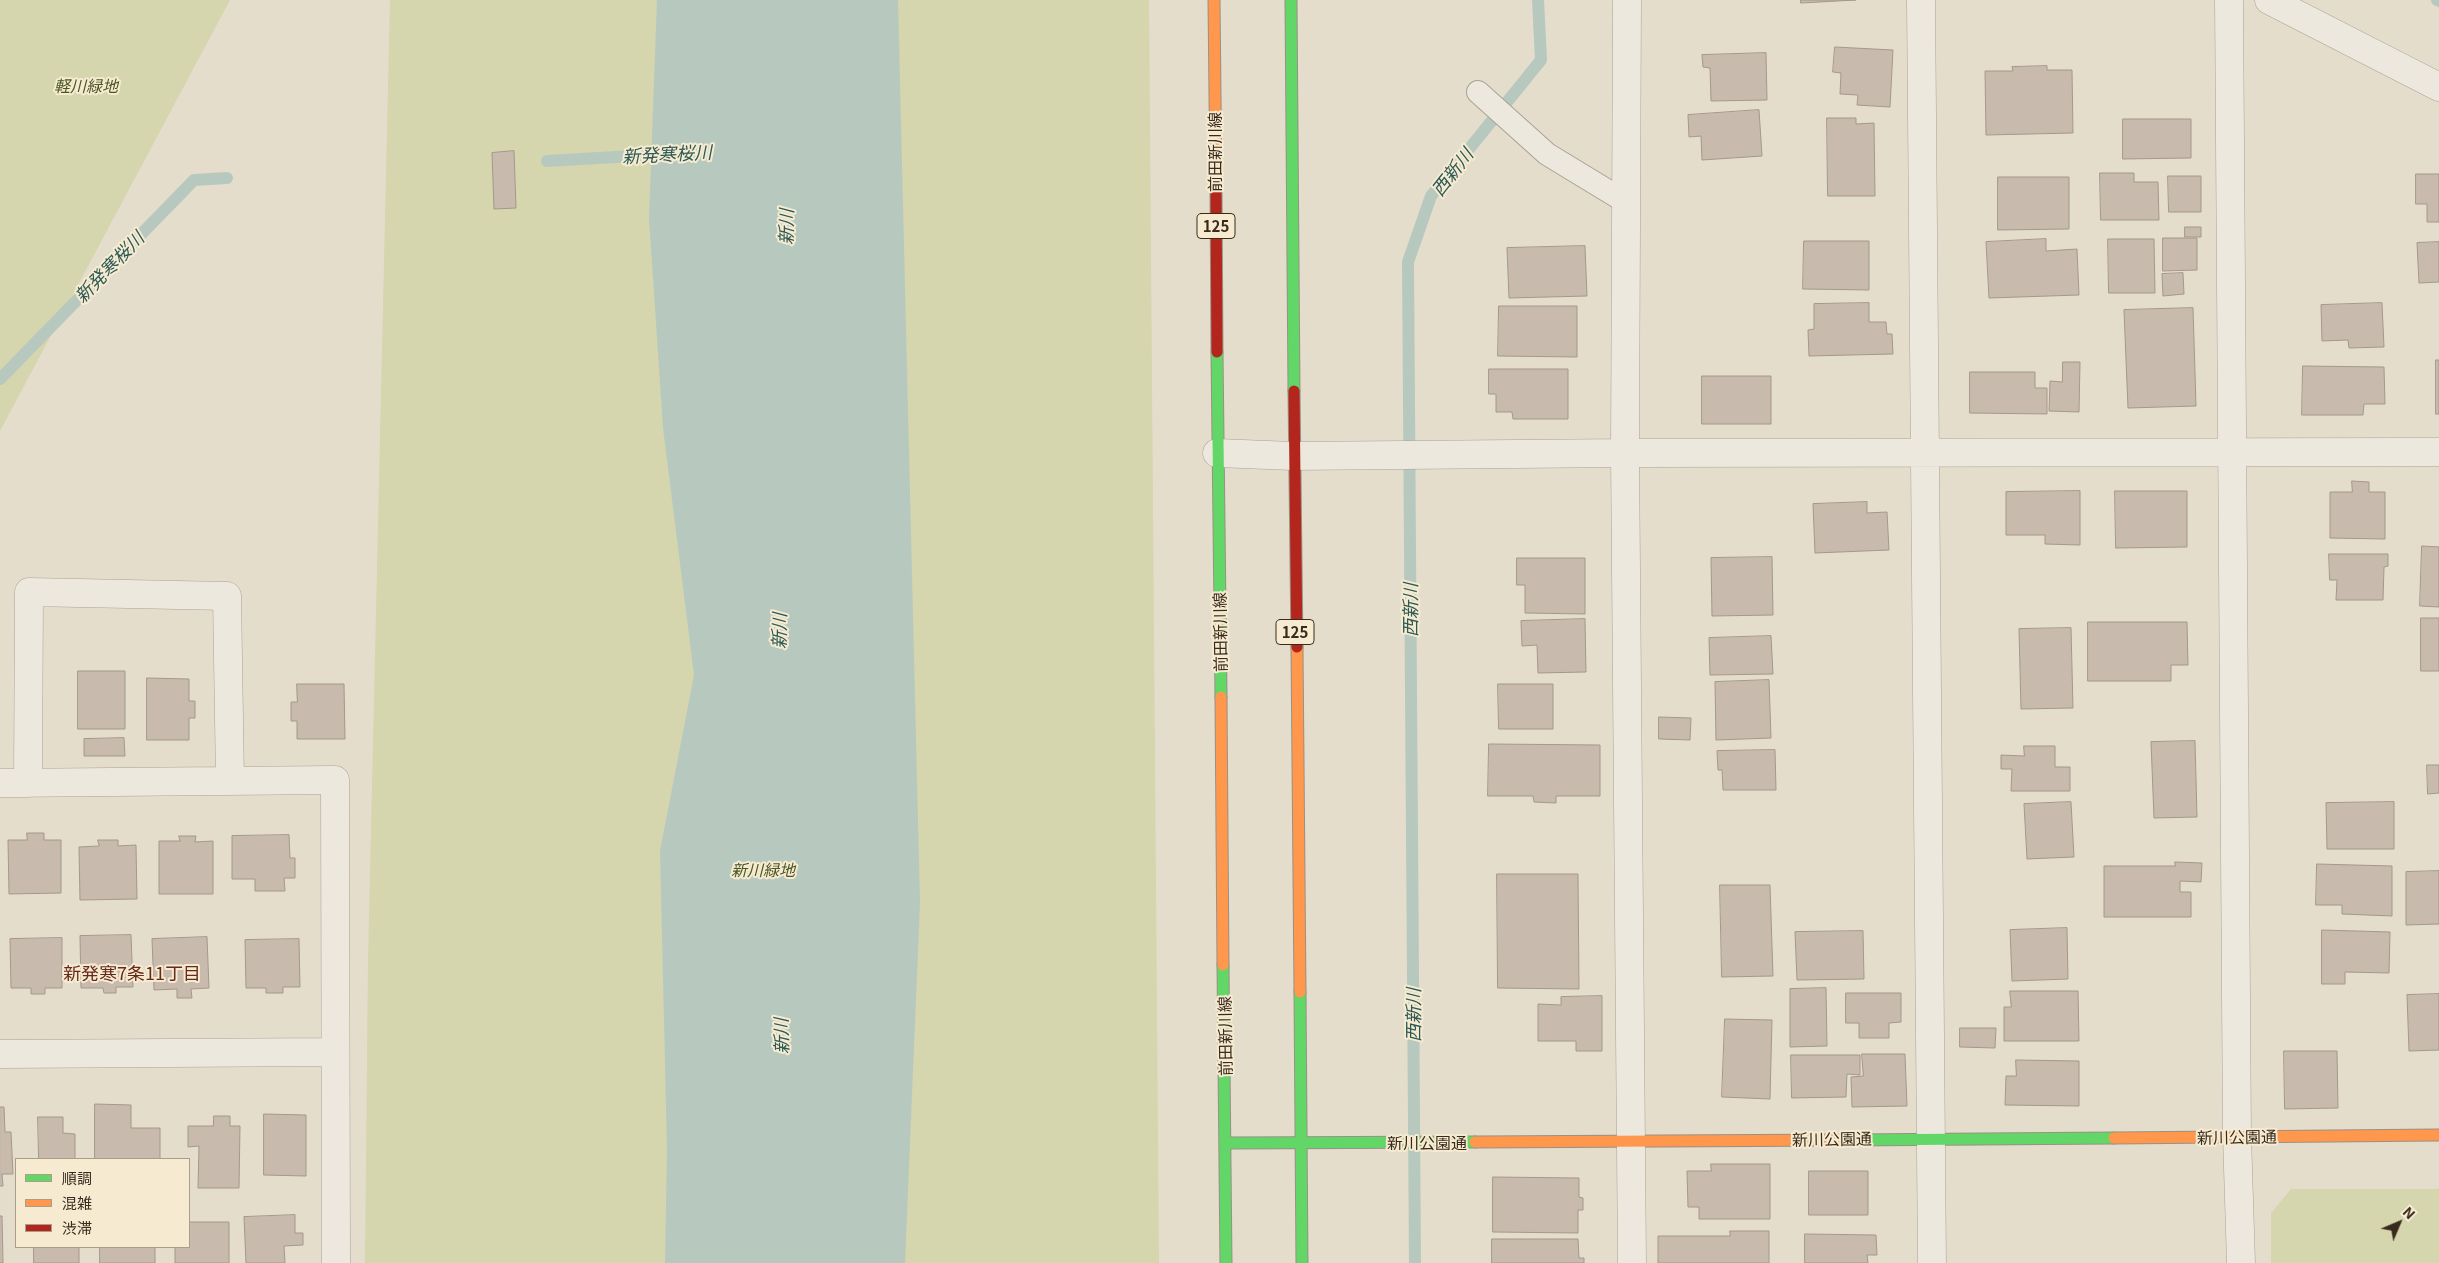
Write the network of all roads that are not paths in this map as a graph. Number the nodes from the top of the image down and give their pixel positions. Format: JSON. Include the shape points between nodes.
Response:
{"nodes":[{"id":1,"x":1214,"y":0,"type":"edge"},
{"id":2,"x":1291,"y":0,"type":"edge"},
{"id":3,"x":1628,"y":0,"type":"edge"},
{"id":4,"x":1921,"y":0,"type":"edge"},
{"id":5,"x":2228,"y":0,"type":"edge"},
{"id":6,"x":2270,"y":0,"type":"edge"},
{"id":7,"x":2439,"y":88,"type":"edge"},
{"id":8,"x":1484,"y":97,"type":"dead end"},
{"id":9,"x":1626,"y":202,"type":"junction"},
{"id":10,"x":1217,"y":452,"type":"junction"},
{"id":11,"x":2439,"y":452,"type":"edge"},
{"id":12,"x":1625,"y":453,"type":"junction"},
{"id":13,"x":1924,"y":453,"type":"junction"},
{"id":14,"x":2232,"y":453,"type":"junction"},
{"id":15,"x":1293,"y":456,"type":"junction"},
{"id":16,"x":230,"y":781,"type":"junction"},
{"id":17,"x":0,"y":783,"type":"edge"},
{"id":18,"x":28,"y":783,"type":"junction"},
{"id":19,"x":335,"y":1052,"type":"junction"},
{"id":20,"x":0,"y":1054,"type":"edge"},
{"id":21,"x":2439,"y":1135,"type":"edge"},
{"id":22,"x":2238,"y":1136,"type":"junction"},
{"id":23,"x":1930,"y":1138,"type":"junction"},
{"id":24,"x":1226,"y":1142,"type":"junction"},
{"id":25,"x":1631,"y":1142,"type":"junction"},
{"id":26,"x":1301,"y":1143,"type":"junction"},
{"id":27,"x":336,"y":1263,"type":"edge"},
{"id":28,"x":1226,"y":1263,"type":"edge"},
{"id":29,"x":1302,"y":1263,"type":"edge"},
{"id":30,"x":1632,"y":1263,"type":"edge"},
{"id":31,"x":1932,"y":1263,"type":"edge"},
{"id":32,"x":2241,"y":1263,"type":"edge"}],
"edges":[{"from":1,"to":10,"type":"main road","name":"前田新川線","number":"125"},
{"from":2,"to":15,"type":"main road","number":"125"},
{"from":3,"to":9,"type":"street"},
{"from":4,"to":13,"type":"street"},
{"from":5,"to":14,"type":"street"},
{"from":6,"to":7,"type":"street"},
{"from":8,"to":9,"type":"lane","via":[[1547,154]]},
{"from":9,"to":12,"type":"street"},
{"from":10,"to":15,"type":"street"},
{"from":10,"to":24,"type":"main road","name":"前田新川線","number":"125"},
{"from":11,"to":14,"type":"street"},
{"from":12,"to":13,"type":"street"},
{"from":12,"to":15,"type":"street"},
{"from":12,"to":25,"type":"street"},
{"from":13,"to":14,"type":"street"},
{"from":13,"to":23,"type":"street"},
{"from":14,"to":22,"type":"street"},
{"from":15,"to":26,"type":"main road","number":"125"},
{"from":16,"to":18,"type":"street"},
{"from":16,"to":18,"type":"street","via":[[227,596],[29,592]]},
{"from":16,"to":19,"type":"street","via":[[335,780]]},
{"from":17,"to":18,"type":"street"},
{"from":19,"to":20,"type":"street"},
{"from":19,"to":27,"type":"street"},
{"from":21,"to":22,"type":"main road","name":"新川公園通"},
{"from":22,"to":23,"type":"main road","name":"新川公園通"},
{"from":22,"to":32,"type":"street"},
{"from":23,"to":25,"type":"main road","name":"新川公園通"},
{"from":23,"to":31,"type":"street"},
{"from":24,"to":26,"type":"main road","name":"新川公園通"},
{"from":24,"to":28,"type":"main road","name":"前田新川線","number":"125"},
{"from":25,"to":26,"type":"main road","name":"新川公園通"},
{"from":25,"to":30,"type":"street"},
{"from":26,"to":29,"type":"main road","number":"125"}]}
